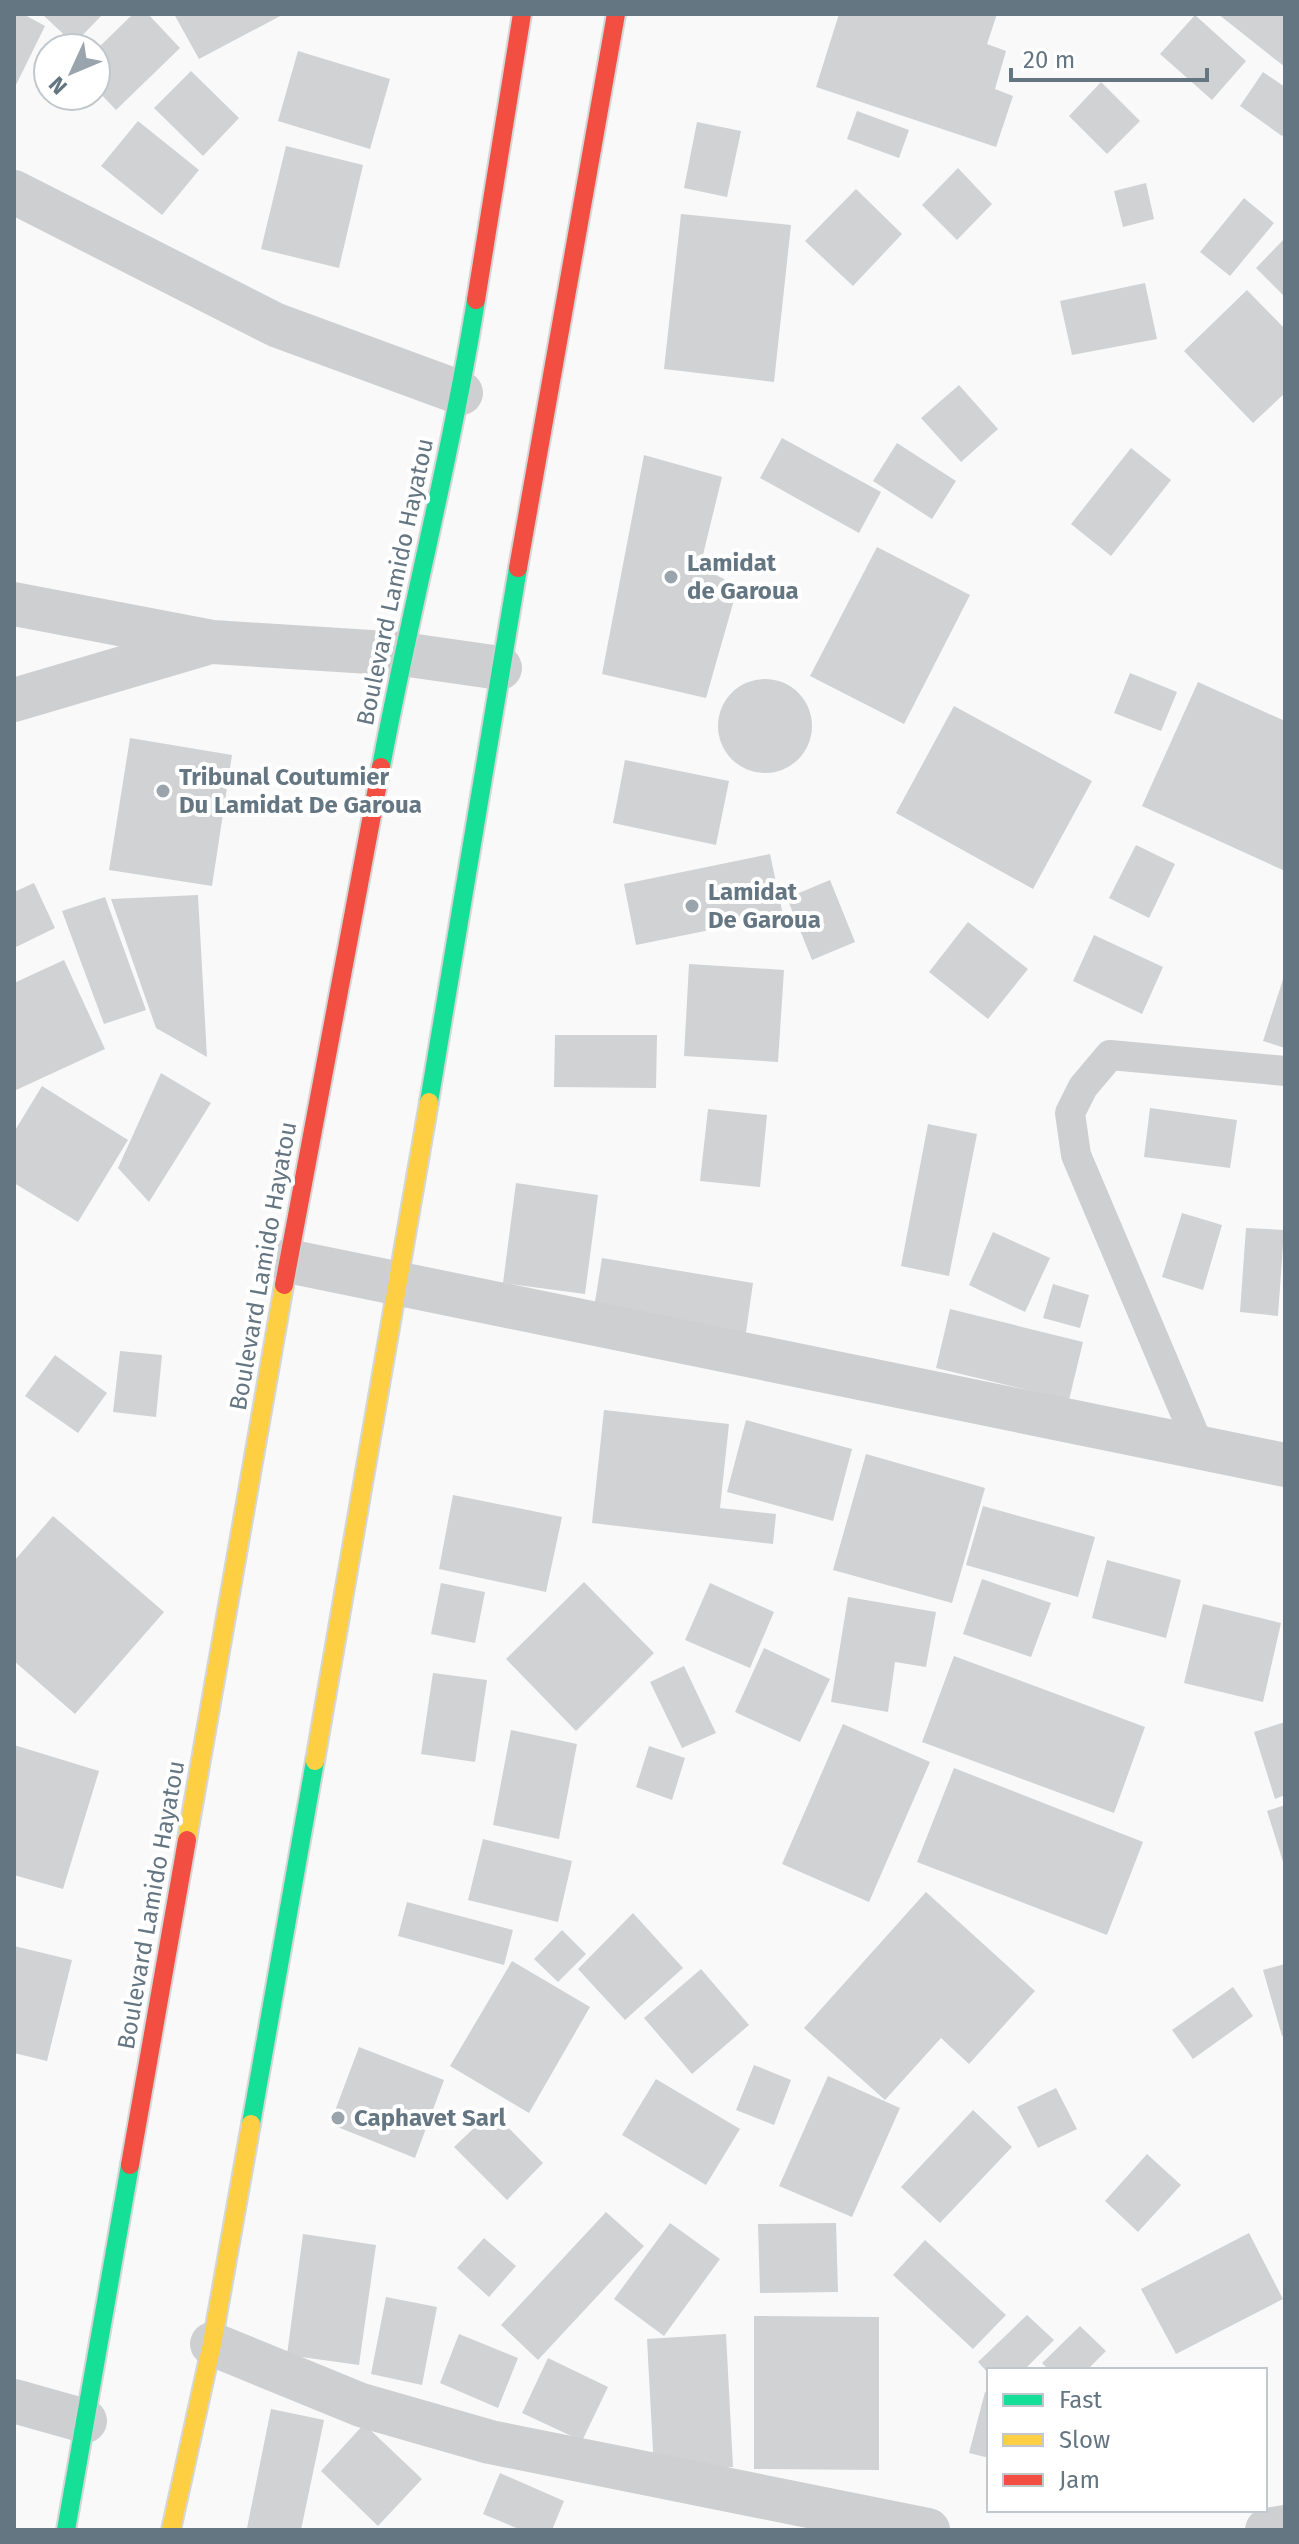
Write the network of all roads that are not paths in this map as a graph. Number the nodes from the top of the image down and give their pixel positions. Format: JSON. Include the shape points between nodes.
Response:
{"nodes":[{"id":1,"x":522,"y":14,"type":"edge"},
{"id":2,"x":616,"y":14,"type":"edge"},
{"id":3,"x":14,"y":192,"type":"edge"},
{"id":4,"x":461,"y":393,"type":"junction"},
{"id":5,"x":14,"y":604,"type":"edge"},
{"id":6,"x":213,"y":642,"type":"junction"},
{"id":7,"x":402,"y":654,"type":"junction"},
{"id":8,"x":500,"y":668,"type":"junction"},
{"id":9,"x":14,"y":700,"type":"edge"},
{"id":10,"x":1285,"y":1071,"type":"edge"},
{"id":11,"x":288,"y":1261,"type":"junction"},
{"id":12,"x":399,"y":1283,"type":"junction"},
{"id":13,"x":1200,"y":1448,"type":"junction"},
{"id":14,"x":1285,"y":1465,"type":"edge"},
{"id":15,"x":212,"y":2344,"type":"junction"},
{"id":16,"x":14,"y":2401,"type":"edge"},
{"id":17,"x":85,"y":2421,"type":"junction"},
{"id":18,"x":1285,"y":2527,"type":"edge"},
{"id":19,"x":66,"y":2530,"type":"edge"},
{"id":20,"x":171,"y":2530,"type":"edge"},
{"id":21,"x":928,"y":2530,"type":"edge"},
{"id":22,"x":1267,"y":2530,"type":"edge"}],
"edges":[{"from":1,"to":4,"type":"main road","name":"Boulevard Lamido Hayatou"},
{"from":2,"to":8,"type":"main road"},
{"from":3,"to":4,"type":"street","via":[[276,325]]},
{"from":4,"to":7,"type":"main road","name":"Boulevard Lamido Hayatou"},
{"from":5,"to":6,"type":"street"},
{"from":6,"to":7,"type":"street"},
{"from":6,"to":9,"type":"street"},
{"from":7,"to":8,"type":"street"},
{"from":7,"to":11,"type":"main road","name":"Boulevard Lamido Hayatou"},
{"from":8,"to":12,"type":"main road"},
{"from":10,"to":13,"type":"lane","via":[[1110,1055],[1083,1087],[1070,1113],[1076,1155]]},
{"from":11,"to":12,"type":"street"},
{"from":11,"to":17,"type":"main road","name":"Boulevard Lamido Hayatou"},
{"from":12,"to":13,"type":"street"},
{"from":12,"to":15,"type":"main road"},
{"from":13,"to":14,"type":"street"},
{"from":15,"to":20,"type":"main road"},
{"from":15,"to":21,"type":"street","via":[[361,2405],[490,2442]]},
{"from":16,"to":17,"type":"street"},
{"from":17,"to":19,"type":"main road","name":"Boulevard Lamido Hayatou"},
{"from":18,"to":22,"type":"street"}]}
